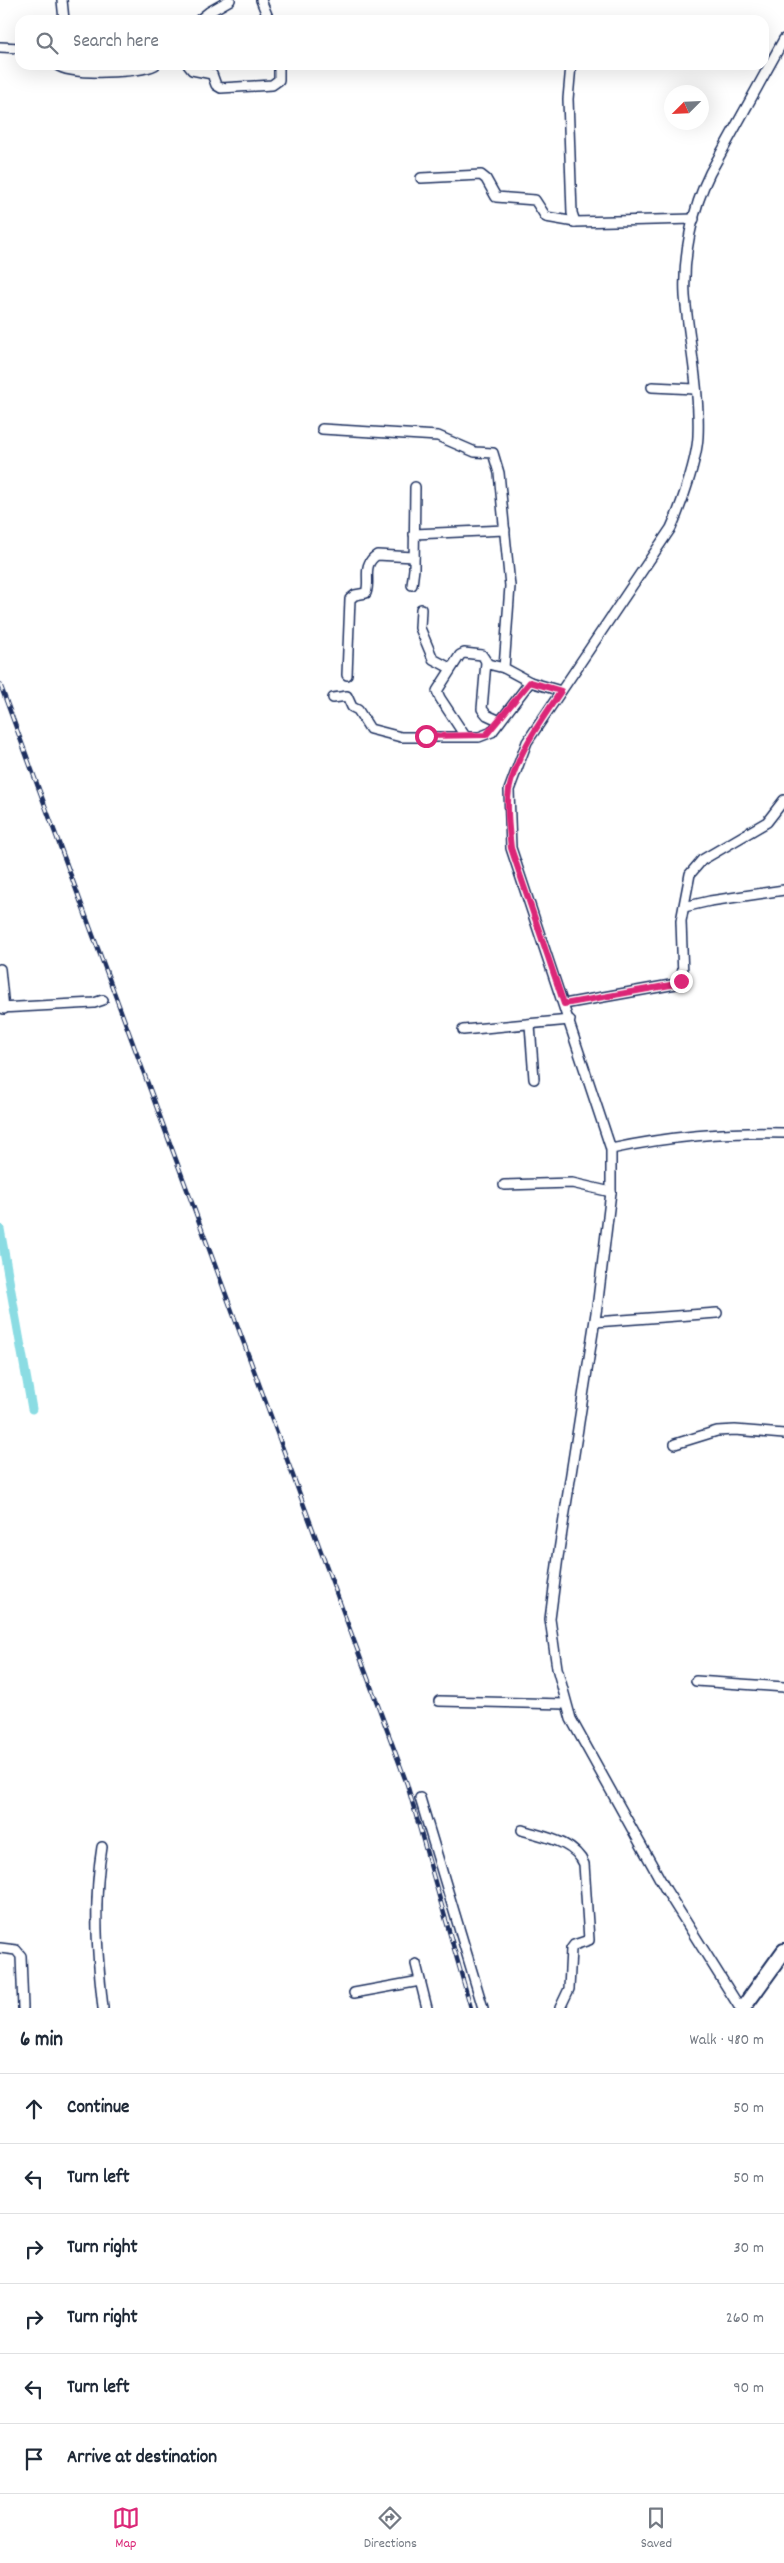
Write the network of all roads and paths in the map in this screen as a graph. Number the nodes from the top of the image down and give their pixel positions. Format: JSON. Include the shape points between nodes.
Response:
{"nodes":[{"id":1,"x":62,"y":0,"type":"edge"},
{"id":2,"x":230,"y":0,"type":"edge"},
{"id":3,"x":262,"y":0,"type":"edge"},
{"id":4,"x":64,"y":15,"type":"edge"},
{"id":5,"x":205,"y":15,"type":"edge"},
{"id":6,"x":267,"y":15,"type":"edge"},
{"id":7,"x":784,"y":39,"type":"edge"},
{"id":8,"x":0,"y":47,"type":"edge"},
{"id":9,"x":15,"y":48,"type":"edge"},
{"id":10,"x":769,"y":66,"type":"edge"},
{"id":11,"x":106,"y":70,"type":"edge"},
{"id":12,"x":130,"y":70,"type":"edge"},
{"id":13,"x":192,"y":70,"type":"edge"},
{"id":14,"x":279,"y":70,"type":"edge"},
{"id":15,"x":571,"y":70,"type":"edge"},
{"id":16,"x":767,"y":70,"type":"edge"},
{"id":17,"x":421,"y":178,"type":"dead end"},
{"id":18,"x":690,"y":219,"type":"junction"},
{"id":19,"x":575,"y":222,"type":"junction"},
{"id":20,"x":652,"y":387,"type":"dead end"},
{"id":21,"x":695,"y":390,"type":"junction"},
{"id":22,"x":322,"y":429,"type":"dead end"},
{"id":23,"x":415,"y":487,"type":"dead end"},
{"id":24,"x":505,"y":530,"type":"junction"},
{"id":25,"x":414,"y":534,"type":"junction"},
{"id":26,"x":414,"y":557,"type":"junction"},
{"id":27,"x":412,"y":585,"type":"dead end"},
{"id":28,"x":421,"y":609,"type":"dead end"},
{"id":29,"x":486,"y":662,"type":"junction"},
{"id":30,"x":450,"y":668,"type":"junction"},
{"id":31,"x":504,"y":668,"type":"junction"},
{"id":32,"x":347,"y":675,"type":"dead end"},
{"id":33,"x":530,"y":682,"type":"junction"},
{"id":34,"x":561,"y":691,"type":"junction"},
{"id":35,"x":334,"y":698,"type":"dead end"},
{"id":36,"x":500,"y":721,"type":"junction"},
{"id":37,"x":465,"y":736,"type":"junction"},
{"id":38,"x":784,"y":800,"type":"edge"},
{"id":39,"x":784,"y":890,"type":"edge"},
{"id":40,"x":684,"y":908,"type":"junction"},
{"id":41,"x":0,"y":969,"type":"edge"},
{"id":42,"x":103,"y":1000,"type":"dead end"},
{"id":43,"x":564,"y":1004,"type":"junction"},
{"id":44,"x":2,"y":1008,"type":"edge"},
{"id":45,"x":566,"y":1021,"type":"junction"},
{"id":46,"x":530,"y":1025,"type":"junction"},
{"id":47,"x":463,"y":1030,"type":"dead end"},
{"id":48,"x":534,"y":1079,"type":"dead end"},
{"id":49,"x":784,"y":1133,"type":"edge"},
{"id":50,"x":611,"y":1149,"type":"junction"},
{"id":51,"x":504,"y":1186,"type":"dead end"},
{"id":52,"x":607,"y":1191,"type":"junction"},
{"id":53,"x":717,"y":1313,"type":"dead end"},
{"id":54,"x":595,"y":1322,"type":"junction"},
{"id":55,"x":784,"y":1434,"type":"edge"},
{"id":56,"x":675,"y":1444,"type":"dead end"},
{"id":57,"x":696,"y":1681,"type":"dead end"},
{"id":58,"x":784,"y":1687,"type":"edge"},
{"id":59,"x":439,"y":1701,"type":"dead end"},
{"id":60,"x":562,"y":1704,"type":"junction"},
{"id":61,"x":420,"y":1798,"type":"dead end"},
{"id":62,"x":522,"y":1830,"type":"dead end"},
{"id":63,"x":102,"y":1847,"type":"dead end"},
{"id":64,"x":0,"y":1948,"type":"edge"},
{"id":65,"x":784,"y":1951,"type":"edge"},
{"id":66,"x":416,"y":1964,"type":"dead end"},
{"id":67,"x":420,"y":1981,"type":"junction"},
{"id":68,"x":354,"y":1993,"type":"dead end"},
{"id":69,"x":23,"y":2008,"type":"edge"},
{"id":70,"x":103,"y":2008,"type":"edge"},
{"id":71,"x":427,"y":2008,"type":"edge"},
{"id":72,"x":483,"y":2008,"type":"edge"},
{"id":73,"x":560,"y":2008,"type":"edge"},
{"id":74,"x":742,"y":2008,"type":"edge"}],
"edges":[{"from":1,"to":4,"type":"street"},
{"from":2,"to":5,"type":"street"},
{"from":3,"to":6,"type":"street"},
{"from":7,"to":10,"type":"street"},
{"from":8,"to":9,"type":"street"},
{"from":11,"to":12,"type":"street"},
{"from":13,"to":14,"type":"street","via":[[212,74],[216,85],[221,88],[272,85],[279,80]]},
{"from":15,"to":19,"type":"street","via":[[568,104],[572,214]]},
{"from":16,"to":18,"type":"street","via":[[702,188]]},
{"from":17,"to":19,"type":"street","via":[[481,175],[496,197],[536,200],[546,218]]},
{"from":18,"to":19,"type":"street"},
{"from":18,"to":21,"type":"street","via":[[685,294]]},
{"from":20,"to":21,"type":"street"},
{"from":21,"to":34,"type":"street","via":[[698,439],[681,506],[671,528]]},
{"from":22,"to":24,"type":"street","via":[[438,436],[475,452],[493,453],[499,473]]},
{"from":23,"to":25,"type":"street"},
{"from":24,"to":25,"type":"street"},
{"from":24,"to":31,"type":"street","via":[[510,598]]},
{"from":25,"to":26,"type":"street"},
{"from":26,"to":27,"type":"street"},
{"from":26,"to":32,"type":"street","via":[[377,555],[366,569],[366,593],[350,599]]},
{"from":28,"to":30,"type":"street","via":[[420,628],[433,658]]},
{"from":29,"to":30,"type":"street","via":[[482,655],[464,653]]},
{"from":29,"to":31,"type":"street"},
{"from":29,"to":36,"type":"street","via":[[482,709]]},
{"from":30,"to":37,"type":"street","via":[[438,688],[438,694]]},
{"from":31,"to":33,"type":"street"},
{"from":33,"to":34,"type":"street"},
{"from":33,"to":36,"type":"street"},
{"from":34,"to":43,"type":"street","via":[[527,742],[509,790],[509,824],[511,848]]},
{"from":35,"to":37,"type":"street","via":[[347,696],[368,728],[374,730],[401,737]]},
{"from":36,"to":37,"type":"street","via":[[486,735]]},
{"from":38,"to":40,"type":"street","via":[[767,822],[695,866],[690,874]]},
{"from":39,"to":40,"type":"street"},
{"from":40,"to":43,"type":"street","via":[[681,981]]},
{"from":41,"to":44,"type":"street"},
{"from":42,"to":44,"type":"street"},
{"from":43,"to":45,"type":"street"},
{"from":45,"to":46,"type":"street"},
{"from":45,"to":50,"type":"street"},
{"from":46,"to":47,"type":"street"},
{"from":46,"to":48,"type":"street"},
{"from":49,"to":50,"type":"street","via":[[683,1135]]},
{"from":50,"to":52,"type":"street"},
{"from":51,"to":52,"type":"street","via":[[572,1183]]},
{"from":52,"to":54,"type":"street"},
{"from":53,"to":54,"type":"street"},
{"from":54,"to":60,"type":"street","via":[[550,1619]]},
{"from":55,"to":56,"type":"street","via":[[717,1431]]},
{"from":57,"to":58,"type":"street"},
{"from":59,"to":60,"type":"street"},
{"from":60,"to":74,"type":"street","via":[[666,1890]]},
{"from":61,"to":72,"type":"street"},
{"from":62,"to":73,"type":"street","via":[[570,1846],[584,1864],[589,1940],[570,1948],[569,1989]]},
{"from":63,"to":70,"type":"street","via":[[97,1884],[96,1941]]},
{"from":64,"to":69,"type":"street","via":[[16,1950],[21,1956]]},
{"from":65,"to":74,"type":"main road"},
{"from":66,"to":67,"type":"street"},
{"from":67,"to":68,"type":"street"},
{"from":67,"to":71,"type":"street"}]}
